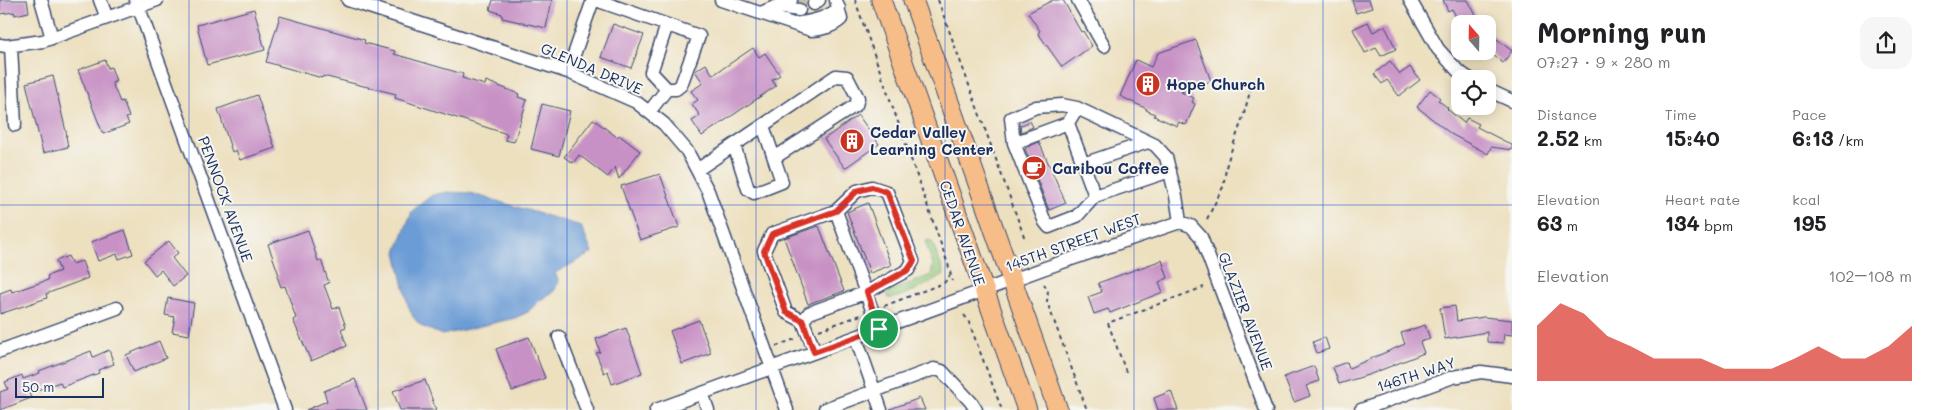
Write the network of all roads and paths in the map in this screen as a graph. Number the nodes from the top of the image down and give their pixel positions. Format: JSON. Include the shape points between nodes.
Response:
{"nodes":[{"id":1,"x":41,"y":0,"type":"edge"},
{"id":2,"x":100,"y":0,"type":"edge"},
{"id":3,"x":157,"y":0,"type":"edge"},
{"id":4,"x":348,"y":0,"type":"edge"},
{"id":5,"x":594,"y":0,"type":"edge"},
{"id":6,"x":855,"y":0,"type":"edge"},
{"id":7,"x":882,"y":0,"type":"edge"},
{"id":8,"x":913,"y":0,"type":"edge"},
{"id":9,"x":938,"y":0,"type":"edge"},
{"id":10,"x":1078,"y":0,"type":"edge"},
{"id":11,"x":1410,"y":0,"type":"edge"},
{"id":12,"x":727,"y":1,"type":"edge"},
{"id":13,"x":138,"y":3,"type":"edge"},
{"id":14,"x":789,"y":4,"type":"edge"},
{"id":15,"x":837,"y":4,"type":"edge"},
{"id":16,"x":761,"y":14,"type":"junction"},
{"id":17,"x":107,"y":18,"type":"junction"},
{"id":18,"x":667,"y":25,"type":"junction"},
{"id":19,"x":52,"y":38,"type":"junction"},
{"id":20,"x":5,"y":45,"type":"edge"},
{"id":21,"x":1104,"y":46,"type":"dead end"},
{"id":22,"x":1457,"y":70,"type":"edge"},
{"id":23,"x":568,"y":72,"type":"junction"},
{"id":24,"x":1252,"y":84,"type":"dead end"},
{"id":25,"x":667,"y":89,"type":"junction"},
{"id":26,"x":1496,"y":94,"type":"edge"},
{"id":27,"x":1512,"y":101,"type":"edge"},
{"id":28,"x":1078,"y":108,"type":"junction"},
{"id":29,"x":649,"y":112,"type":"junction"},
{"id":30,"x":1068,"y":123,"type":"junction"},
{"id":31,"x":15,"y":125,"type":"dead end"},
{"id":32,"x":763,"y":126,"type":"junction"},
{"id":33,"x":1148,"y":142,"type":"junction"},
{"id":34,"x":1014,"y":143,"type":"junction"},
{"id":35,"x":734,"y":145,"type":"junction"},
{"id":36,"x":774,"y":158,"type":"junction"},
{"id":37,"x":1083,"y":164,"type":"junction"},
{"id":38,"x":697,"y":170,"type":"junction"},
{"id":39,"x":1170,"y":171,"type":"junction"},
{"id":40,"x":1095,"y":196,"type":"junction"},
{"id":41,"x":836,"y":211,"type":"junction"},
{"id":42,"x":1207,"y":219,"type":"dead end"},
{"id":43,"x":1185,"y":224,"type":"junction"},
{"id":44,"x":1024,"y":239,"type":"dead end"},
{"id":45,"x":952,"y":281,"type":"dead end"},
{"id":46,"x":1012,"y":281,"type":"junction"},
{"id":47,"x":1044,"y":284,"type":"dead end"},
{"id":48,"x":1204,"y":287,"type":"dead end"},
{"id":49,"x":984,"y":291,"type":"junction"},
{"id":50,"x":867,"y":292,"type":"junction"},
{"id":51,"x":116,"y":308,"type":"dead end"},
{"id":52,"x":853,"y":312,"type":"dead end"},
{"id":53,"x":964,"y":315,"type":"dead end"},
{"id":54,"x":855,"y":317,"type":"dead end"},
{"id":55,"x":803,"y":321,"type":"junction"},
{"id":56,"x":879,"y":329,"type":"junction"},
{"id":57,"x":560,"y":336,"type":"dead end"},
{"id":58,"x":856,"y":338,"type":"junction"},
{"id":59,"x":0,"y":351,"type":"edge"},
{"id":60,"x":814,"y":352,"type":"junction"},
{"id":61,"x":772,"y":368,"type":"junction"},
{"id":62,"x":1126,"y":372,"type":"dead end"},
{"id":63,"x":1512,"y":376,"type":"edge"},
{"id":64,"x":873,"y":390,"type":"junction"},
{"id":65,"x":702,"y":393,"type":"junction"},
{"id":66,"x":679,"y":406,"type":"edge"},
{"id":67,"x":824,"y":409,"type":"dead end"},
{"id":68,"x":285,"y":410,"type":"edge"},
{"id":69,"x":587,"y":410,"type":"edge"},
{"id":70,"x":656,"y":410,"type":"edge"},
{"id":71,"x":708,"y":410,"type":"edge"},
{"id":72,"x":787,"y":410,"type":"edge"},
{"id":73,"x":881,"y":410,"type":"edge"},
{"id":74,"x":976,"y":410,"type":"edge"},
{"id":75,"x":1002,"y":410,"type":"edge"},
{"id":76,"x":1026,"y":410,"type":"edge"},
{"id":77,"x":1058,"y":410,"type":"edge"},
{"id":78,"x":1087,"y":410,"type":"edge"},
{"id":79,"x":1266,"y":410,"type":"edge"},
{"id":80,"x":1361,"y":410,"type":"edge"}],
"edges":[{"from":1,"to":19,"type":"street"},
{"from":2,"to":17,"type":"street"},
{"from":3,"to":13,"type":"street"},
{"from":4,"to":23,"type":"street","name":"GLENDA DRIVE"},
{"from":5,"to":18,"type":"street"},
{"from":5,"to":23,"type":"street"},
{"from":6,"to":45,"type":"path","via":[[950,266]]},
{"from":7,"to":49,"type":"highway","name":"CEDAR AVENUE"},
{"from":8,"to":46,"type":"highway","name":"CEDAR AVENUE"},
{"from":9,"to":44,"type":"path"},
{"from":10,"to":21,"type":"street"},
{"from":11,"to":22,"type":"street","via":[[1438,49]]},
{"from":12,"to":16,"type":"street"},
{"from":13,"to":17,"type":"street"},
{"from":13,"to":68,"type":"street","name":"PENNOCK AVENUE"},
{"from":14,"to":16,"type":"street"},
{"from":15,"to":16,"type":"street","via":[[839,22],[811,30]]},
{"from":17,"to":19,"type":"street"},
{"from":18,"to":25,"type":"street","via":[[651,72]]},
{"from":18,"to":25,"type":"street","via":[[699,36],[681,85]]},
{"from":19,"to":20,"type":"street"},
{"from":20,"to":31,"type":"street"},
{"from":23,"to":29,"type":"street","name":"GLENDA DRIVE","via":[[636,102]]},
{"from":24,"to":42,"type":"path","via":[[1227,163],[1223,187]]},
{"from":25,"to":29,"type":"street"},
{"from":26,"to":27,"type":"street"},
{"from":28,"to":30,"type":"street"},
{"from":28,"to":33,"type":"street"},
{"from":28,"to":34,"type":"street","via":[[1062,105],[1036,107],[1011,118]]},
{"from":29,"to":38,"type":"street","name":"GLENDA DRIVE","via":[[687,151]]},
{"from":30,"to":34,"type":"street"},
{"from":30,"to":37,"type":"street"},
{"from":32,"to":35,"type":"street"},
{"from":32,"to":36,"type":"street"},
{"from":32,"to":36,"type":"street","via":[[836,76],[847,77],[858,98],[856,105]]},
{"from":33,"to":37,"type":"street"},
{"from":33,"to":39,"type":"street","via":[[1166,156]]},
{"from":34,"to":40,"type":"street","via":[[1049,227],[1077,216]]},
{"from":35,"to":36,"type":"street","via":[[748,189],[754,193],[782,182]]},
{"from":35,"to":38,"type":"street"},
{"from":37,"to":40,"type":"street"},
{"from":38,"to":61,"type":"street","name":"GLENDA DRIVE","via":[[708,191]]},
{"from":39,"to":40,"type":"street"},
{"from":39,"to":43,"type":"street"},
{"from":41,"to":50,"type":"street"},
{"from":41,"to":50,"type":"street","via":[[857,191],[872,187],[887,192],[914,261],[908,270]]},
{"from":41,"to":55,"type":"street","via":[[772,234],[764,251],[786,312]]},
{"from":43,"to":46,"type":"street","name":"145TH STREET WEST"},
{"from":43,"to":79,"type":"street","name":"GLAZIER AVENUE","via":[[1201,237]]},
{"from":46,"to":49,"type":"street","name":"145TH STREET WEST"},
{"from":46,"to":77,"type":"highway","name":"CEDAR AVENUE"},
{"from":47,"to":78,"type":"path","via":[[1048,290],[1047,302]]},
{"from":48,"to":62,"type":"path","via":[[1108,323]]},
{"from":49,"to":56,"type":"street","name":"145TH STREET WEST"},
{"from":49,"to":76,"type":"highway","name":"CEDAR AVENUE"},
{"from":50,"to":55,"type":"street","via":[[809,313]]},
{"from":50,"to":56,"type":"street"},
{"from":51,"to":59,"type":"street"},
{"from":52,"to":54,"type":"path"},
{"from":53,"to":75,"type":"path"},
{"from":55,"to":60,"type":"street"},
{"from":56,"to":58,"type":"street","name":"145TH STREET WEST"},
{"from":57,"to":69,"type":"street"},
{"from":58,"to":60,"type":"street","name":"145TH STREET WEST"},
{"from":58,"to":64,"type":"street"},
{"from":60,"to":61,"type":"street","name":"145TH STREET WEST"},
{"from":61,"to":65,"type":"street","name":"145TH STREET WEST"},
{"from":61,"to":72,"type":"street","name":"GLENDA DRIVE"},
{"from":63,"to":80,"type":"street","name":"146TH WAY","via":[[1481,372],[1453,377]]},
{"from":64,"to":67,"type":"street"},
{"from":64,"to":73,"type":"street"},
{"from":64,"to":74,"type":"street","via":[[934,369],[942,371]]},
{"from":65,"to":66,"type":"street","name":"145TH STREET WEST"},
{"from":65,"to":71,"type":"street"},
{"from":66,"to":70,"type":"street","name":"145TH STREET WEST"}]}
